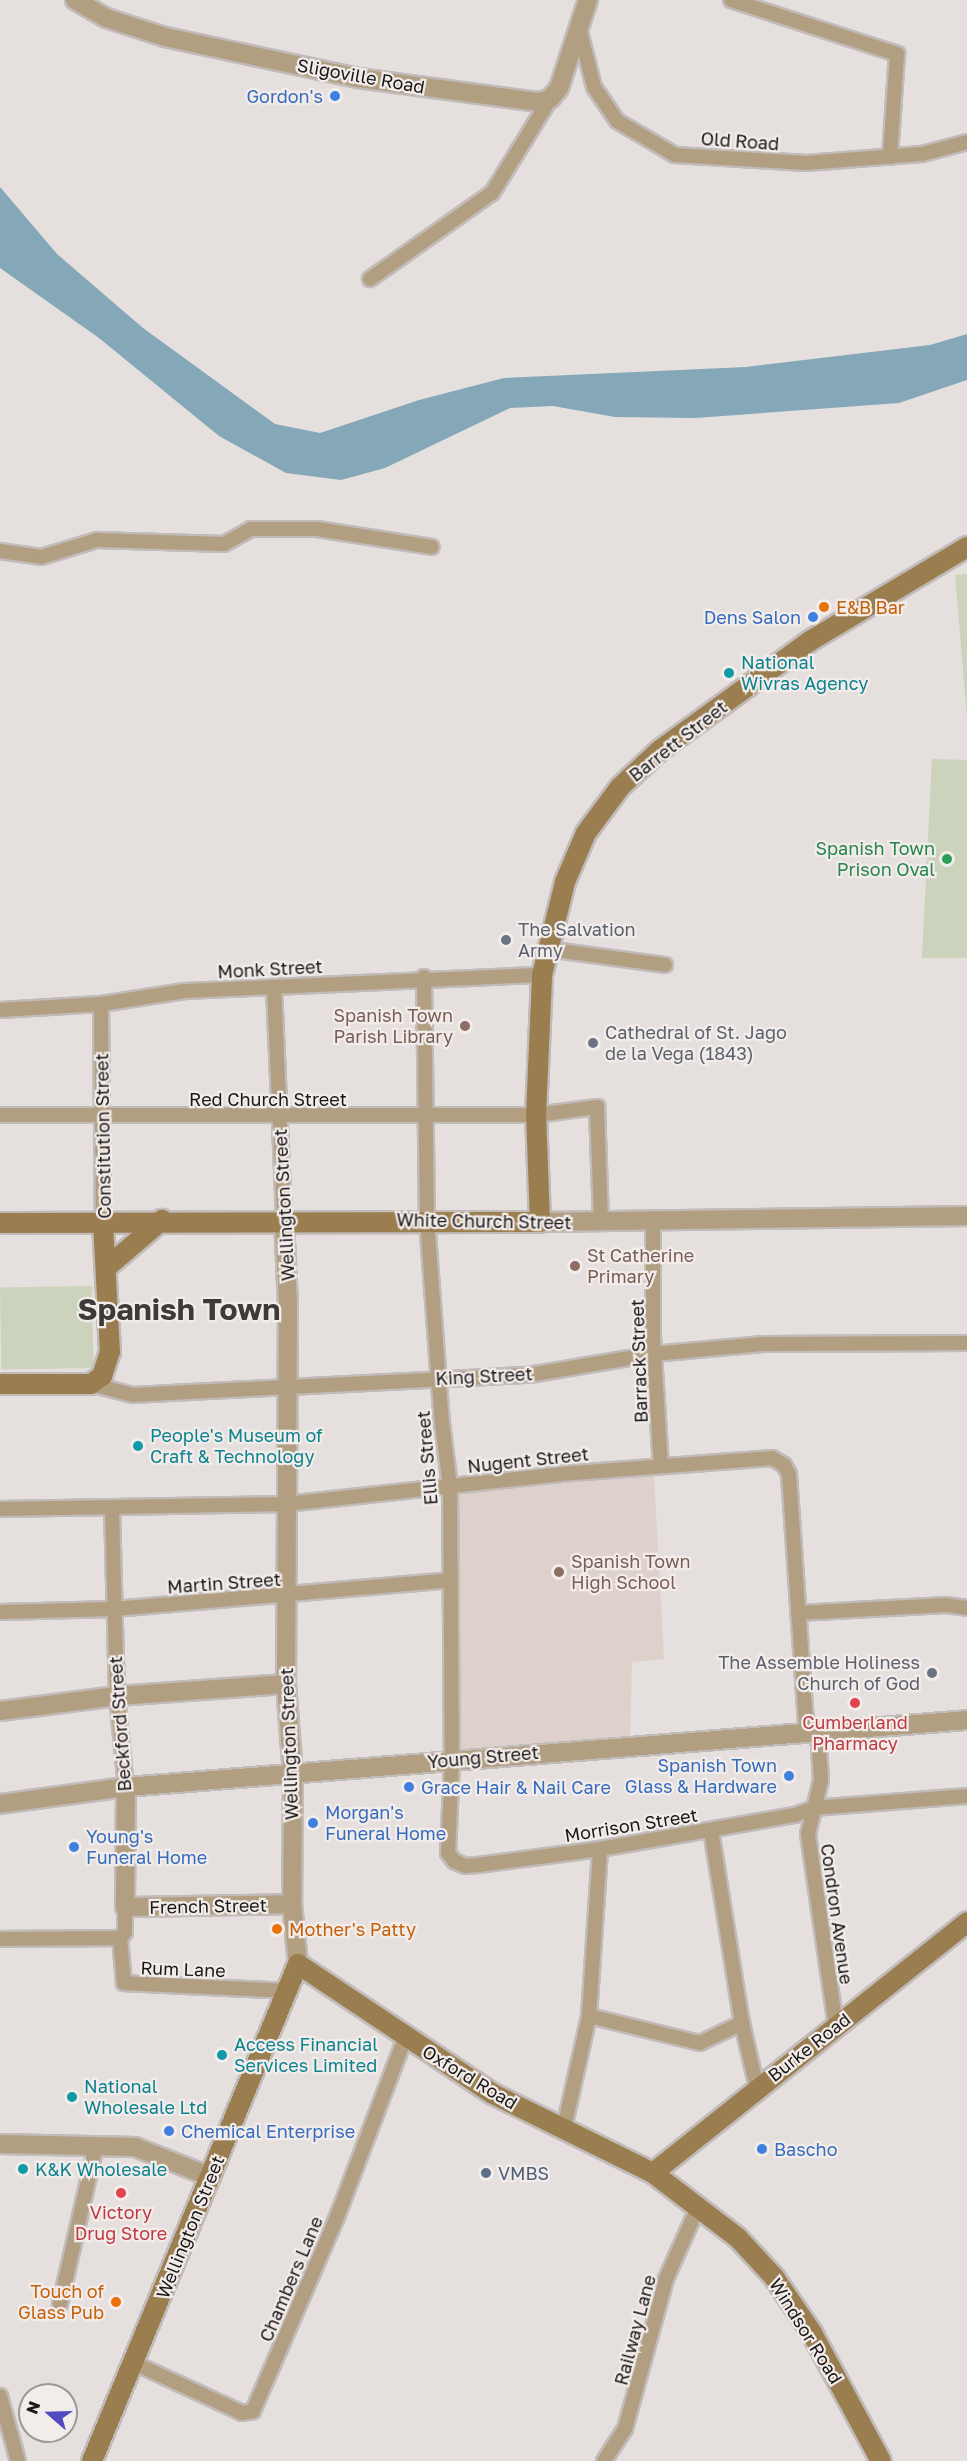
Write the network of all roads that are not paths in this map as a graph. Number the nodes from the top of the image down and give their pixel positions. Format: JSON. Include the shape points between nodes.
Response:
{"nodes":[{"id":1,"x":75,"y":0,"type":"edge"},
{"id":2,"x":731,"y":0,"type":"edge"},
{"id":3,"x":584,"y":1,"type":"edge"},
{"id":4,"x":580,"y":32,"type":"junction"},
{"id":5,"x":550,"y":99,"type":"junction"},
{"id":6,"x":967,"y":142,"type":"edge"},
{"id":7,"x":891,"y":156,"type":"junction"},
{"id":8,"x":370,"y":279,"type":"dead end"},
{"id":9,"x":432,"y":547,"type":"dead end"},
{"id":10,"x":967,"y":547,"type":"edge"},
{"id":11,"x":0,"y":551,"type":"edge"},
{"id":12,"x":548,"y":949,"type":"junction"},
{"id":13,"x":665,"y":964,"type":"dead end"},
{"id":14,"x":542,"y":975,"type":"junction"},
{"id":15,"x":424,"y":977,"type":"junction"},
{"id":16,"x":274,"y":987,"type":"junction"},
{"id":17,"x":101,"y":1004,"type":"junction"},
{"id":18,"x":0,"y":1010,"type":"edge"},
{"id":19,"x":0,"y":1115,"type":"edge"},
{"id":20,"x":426,"y":1115,"type":"junction"},
{"id":21,"x":536,"y":1115,"type":"junction"},
{"id":22,"x":102,"y":1116,"type":"junction"},
{"id":23,"x":280,"y":1118,"type":"junction"},
{"id":24,"x":967,"y":1216,"type":"edge"},
{"id":25,"x":653,"y":1219,"type":"junction"},
{"id":26,"x":162,"y":1220,"type":"junction"},
{"id":27,"x":284,"y":1220,"type":"junction"},
{"id":28,"x":427,"y":1220,"type":"junction"},
{"id":29,"x":601,"y":1221,"type":"junction"},
{"id":30,"x":103,"y":1222,"type":"junction"},
{"id":31,"x":540,"y":1222,"type":"junction"},
{"id":32,"x":0,"y":1223,"type":"edge"},
{"id":33,"x":106,"y":1268,"type":"junction"},
{"id":34,"x":967,"y":1343,"type":"edge"},
{"id":35,"x":653,"y":1354,"type":"junction"},
{"id":36,"x":439,"y":1378,"type":"junction"},
{"id":37,"x":0,"y":1384,"type":"edge"},
{"id":38,"x":91,"y":1384,"type":"junction"},
{"id":39,"x":288,"y":1387,"type":"junction"},
{"id":40,"x":662,"y":1466,"type":"junction"},
{"id":41,"x":450,"y":1486,"type":"junction"},
{"id":42,"x":286,"y":1504,"type":"junction"},
{"id":43,"x":112,"y":1508,"type":"junction"},
{"id":44,"x":0,"y":1509,"type":"edge"},
{"id":45,"x":450,"y":1580,"type":"junction"},
{"id":46,"x":285,"y":1596,"type":"junction"},
{"id":47,"x":967,"y":1608,"type":"edge"},
{"id":48,"x":114,"y":1609,"type":"junction"},
{"id":49,"x":0,"y":1612,"type":"edge"},
{"id":50,"x":798,"y":1613,"type":"junction"},
{"id":51,"x":286,"y":1684,"type":"junction"},
{"id":52,"x":117,"y":1696,"type":"junction"},
{"id":53,"x":0,"y":1711,"type":"edge"},
{"id":54,"x":967,"y":1720,"type":"edge"},
{"id":55,"x":818,"y":1731,"type":"junction"},
{"id":56,"x":452,"y":1759,"type":"junction"},
{"id":57,"x":293,"y":1775,"type":"junction"},
{"id":58,"x":126,"y":1787,"type":"junction"},
{"id":59,"x":967,"y":1796,"type":"edge"},
{"id":60,"x":0,"y":1804,"type":"edge"},
{"id":61,"x":814,"y":1808,"type":"junction"},
{"id":62,"x":711,"y":1830,"type":"junction"},
{"id":63,"x":600,"y":1849,"type":"junction"},
{"id":64,"x":454,"y":1861,"type":"joint"},
{"id":65,"x":292,"y":1904,"type":"junction"},
{"id":66,"x":125,"y":1907,"type":"junction"},
{"id":67,"x":967,"y":1922,"type":"edge"},
{"id":68,"x":0,"y":1934,"type":"edge"},
{"id":69,"x":120,"y":1938,"type":"junction"},
{"id":70,"x":0,"y":1939,"type":"edge"},
{"id":71,"x":298,"y":1964,"type":"junction"},
{"id":72,"x":288,"y":1991,"type":"junction"},
{"id":73,"x":589,"y":2016,"type":"junction"},
{"id":74,"x":742,"y":2023,"type":"junction"},
{"id":75,"x":836,"y":2025,"type":"junction"},
{"id":76,"x":405,"y":2038,"type":"junction"},
{"id":77,"x":757,"y":2088,"type":"junction"},
{"id":78,"x":564,"y":2128,"type":"junction"},
{"id":79,"x":0,"y":2144,"type":"edge"},
{"id":80,"x":96,"y":2146,"type":"junction"},
{"id":81,"x":653,"y":2173,"type":"junction"},
{"id":82,"x":211,"y":2177,"type":"junction"},
{"id":83,"x":698,"y":2207,"type":"junction"},
{"id":84,"x":60,"y":2304,"type":"dead end"},
{"id":85,"x":134,"y":2363,"type":"junction"},
{"id":86,"x":0,"y":2396,"type":"edge"},
{"id":87,"x":18,"y":2461,"type":"edge"},
{"id":88,"x":92,"y":2461,"type":"edge"},
{"id":89,"x":604,"y":2461,"type":"edge"},
{"id":90,"x":881,"y":2461,"type":"edge"}],
"edges":[{"from":1,"to":5,"type":"street","name":"Sligoville Road","via":[[106,18],[150,34],[358,78],[538,102]]},
{"from":2,"to":7,"type":"street","via":[[897,54]]},
{"from":3,"to":4,"type":"street"},
{"from":4,"to":5,"type":"street","via":[[559,88]]},
{"from":4,"to":7,"type":"street","name":"Old Road","via":[[594,87],[617,121],[675,155],[806,163]]},
{"from":5,"to":8,"type":"street","via":[[492,193]]},
{"from":6,"to":7,"type":"street","name":"Old Road","via":[[922,154]]},
{"from":9,"to":11,"type":"street","via":[[317,529],[251,529],[224,544],[97,540],[41,557]]},
{"from":10,"to":12,"type":"main road","name":"Barrett Street","via":[[810,641],[660,750],[620,787],[574,856]]},
{"from":12,"to":13,"type":"street"},
{"from":12,"to":14,"type":"main road","name":"Barrett Street"},
{"from":14,"to":15,"type":"street","name":"Monk Street"},
{"from":14,"to":21,"type":"main road","name":"Barrett Street"},
{"from":15,"to":16,"type":"street","name":"Monk Street"},
{"from":15,"to":20,"type":"street","name":"Ellis Street"},
{"from":16,"to":17,"type":"street","name":"Monk Street","via":[[185,991]]},
{"from":16,"to":23,"type":"street","name":"Wellington Street"},
{"from":17,"to":18,"type":"street","name":"Monk Street"},
{"from":17,"to":22,"type":"street","name":"Constitution Street"},
{"from":19,"to":22,"type":"street","name":"Red Church Street"},
{"from":20,"to":21,"type":"street","name":"Red Church Street"},
{"from":20,"to":23,"type":"street","name":"Red Church Street"},
{"from":20,"to":28,"type":"street","name":"Ellis Street"},
{"from":21,"to":29,"type":"street","name":"Red Church Street","via":[[597,1107]]},
{"from":21,"to":31,"type":"main road","name":"Barrett Street"},
{"from":22,"to":23,"type":"street","name":"Red Church Street"},
{"from":22,"to":30,"type":"street","name":"Constitution Street"},
{"from":23,"to":27,"type":"street","name":"Wellington Street"},
{"from":24,"to":25,"type":"street","name":"White Church Street"},
{"from":25,"to":29,"type":"street","name":"White Church Street"},
{"from":25,"to":35,"type":"street","name":"Barrack Street"},
{"from":26,"to":27,"type":"main road","name":"White Church Street"},
{"from":26,"to":30,"type":"main road","name":"White Church Street"},
{"from":26,"to":33,"type":"main road"},
{"from":27,"to":28,"type":"main road","name":"White Church Street"},
{"from":27,"to":39,"type":"street","name":"Wellington Street"},
{"from":28,"to":31,"type":"main road","name":"White Church Street"},
{"from":28,"to":36,"type":"street","name":"Ellis Street"},
{"from":29,"to":31,"type":"street","name":"White Church Street"},
{"from":30,"to":32,"type":"main road","name":"White Church Street"},
{"from":30,"to":33,"type":"main road","name":"Constitution Street"},
{"from":33,"to":38,"type":"main road","name":"Constitution Street","via":[[110,1352],[102,1376]]},
{"from":34,"to":35,"type":"street","name":"King Street","via":[[764,1344]]},
{"from":35,"to":36,"type":"street","name":"King Street","via":[[529,1375]]},
{"from":35,"to":40,"type":"street","name":"Barrack Street"},
{"from":36,"to":39,"type":"street","name":"King Street"},
{"from":36,"to":41,"type":"street","name":"Ellis Street"},
{"from":37,"to":38,"type":"main road","name":"King Street"},
{"from":38,"to":39,"type":"street","name":"King Street","via":[[133,1395]]},
{"from":39,"to":42,"type":"street","name":"Wellington Street"},
{"from":40,"to":41,"type":"street","name":"Nugent Street"},
{"from":40,"to":50,"type":"street","name":"Nugent Street","via":[[772,1458],[784,1465],[789,1474]]},
{"from":41,"to":42,"type":"street","name":"Nugent Street"},
{"from":41,"to":45,"type":"street","name":"Ellis Street"},
{"from":42,"to":43,"type":"street","name":"Nugent Street"},
{"from":42,"to":46,"type":"street","name":"Wellington Street"},
{"from":43,"to":44,"type":"street","name":"Nugent Street"},
{"from":43,"to":48,"type":"street","name":"Beckford Street"},
{"from":45,"to":46,"type":"street","name":"Martin Street"},
{"from":45,"to":56,"type":"street","name":"Ellis Street"},
{"from":46,"to":48,"type":"street","name":"Martin Street"},
{"from":46,"to":51,"type":"street","name":"Wellington Street"},
{"from":47,"to":50,"type":"street","via":[[946,1605]]},
{"from":48,"to":49,"type":"street","name":"Martin Street"},
{"from":48,"to":52,"type":"street","name":"Beckford Street"},
{"from":50,"to":55,"type":"street","name":"Nugent Street","via":[[806,1721]]},
{"from":51,"to":52,"type":"street"},
{"from":51,"to":57,"type":"street","name":"Wellington Street"},
{"from":52,"to":53,"type":"street"},
{"from":52,"to":58,"type":"street","name":"Beckford Street"},
{"from":54,"to":55,"type":"street","name":"Young Street"},
{"from":55,"to":56,"type":"street","name":"Young Street"},
{"from":55,"to":61,"type":"street","via":[[821,1780]]},
{"from":56,"to":57,"type":"street","name":"Young Street"},
{"from":56,"to":64,"type":"street","name":"Ellis Street","via":[[448,1852]]},
{"from":57,"to":58,"type":"street","name":"Young Street"},
{"from":57,"to":65,"type":"street","name":"Wellington Street"},
{"from":58,"to":60,"type":"street","name":"Young Street"},
{"from":58,"to":66,"type":"street","name":"Beckford Street"},
{"from":59,"to":61,"type":"street","name":"Morrison Street"},
{"from":61,"to":62,"type":"street","name":"Morrison Street"},
{"from":61,"to":75,"type":"street","name":"Condron Avenue","via":[[808,1834]]},
{"from":62,"to":63,"type":"street","name":"Morrison Street"},
{"from":62,"to":74,"type":"street"},
{"from":63,"to":64,"type":"street","name":"Morrison Street","via":[[478,1865]]},
{"from":63,"to":73,"type":"street"},
{"from":65,"to":66,"type":"street","name":"French Street"},
{"from":65,"to":71,"type":"street","name":"Wellington Street"},
{"from":66,"to":69,"type":"street","name":"Beckford Street"},
{"from":67,"to":75,"type":"main road","name":"Burke Road"},
{"from":68,"to":70,"type":"street"},
{"from":69,"to":70,"type":"street"},
{"from":69,"to":72,"type":"street","name":"Rum Lane","via":[[121,1980],[128,1985]]},
{"from":71,"to":72,"type":"main road","name":"Wellington Street"},
{"from":71,"to":76,"type":"main road","name":"Oxford Road"},
{"from":72,"to":82,"type":"main road","name":"Wellington Street"},
{"from":73,"to":74,"type":"street","via":[[700,2043]]},
{"from":73,"to":78,"type":"street"},
{"from":74,"to":77,"type":"street"},
{"from":75,"to":77,"type":"main road","name":"Burke Road"},
{"from":76,"to":78,"type":"main road","name":"Oxford Road","via":[[493,2094]]},
{"from":76,"to":85,"type":"street","name":"Chambers Lane","via":[[337,2217],[253,2411],[242,2413]]},
{"from":77,"to":81,"type":"main road","name":"Burke Road"},
{"from":78,"to":81,"type":"main road","name":"Oxford Road"},
{"from":79,"to":80,"type":"street"},
{"from":80,"to":82,"type":"street","via":[[135,2146]]},
{"from":80,"to":84,"type":"street"},
{"from":81,"to":83,"type":"main road","name":"Windsor Road"},
{"from":82,"to":85,"type":"main road","name":"Wellington Street"},
{"from":83,"to":89,"type":"street","name":"Railway Lane","via":[[666,2279],[625,2429]]},
{"from":83,"to":90,"type":"main road","name":"Windsor Road","via":[[738,2238],[774,2277],[812,2333]]},
{"from":85,"to":88,"type":"main road","name":"Wellington Street"},
{"from":86,"to":87,"type":"street"}]}
